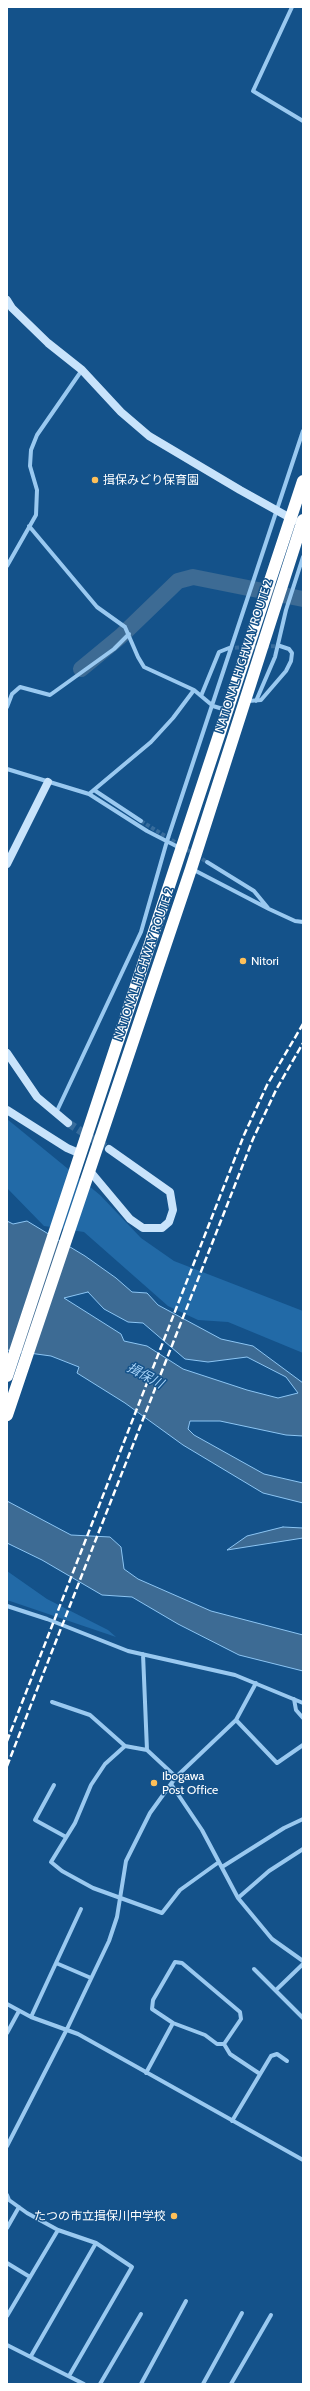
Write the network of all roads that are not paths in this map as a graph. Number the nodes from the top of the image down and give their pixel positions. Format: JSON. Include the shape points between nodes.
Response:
{"nodes":[{"id":1,"x":292,"y":7,"type":"edge"},
{"id":2,"x":303,"y":121,"type":"edge"},
{"id":3,"x":7,"y":300,"type":"edge"},
{"id":4,"x":82,"y":370,"type":"junction"},
{"id":5,"x":303,"y":431,"type":"edge"},
{"id":6,"x":303,"y":481,"type":"edge"},
{"id":7,"x":277,"y":510,"type":"junction"},
{"id":8,"x":300,"y":522,"type":"edge"},
{"id":9,"x":29,"y":526,"type":"junction"},
{"id":10,"x":303,"y":557,"type":"edge"},
{"id":11,"x":7,"y":566,"type":"edge"},
{"id":12,"x":288,"y":587,"type":"junction"},
{"id":13,"x":282,"y":606,"type":"junction"},
{"id":14,"x":129,"y":634,"type":"junction"},
{"id":15,"x":280,"y":646,"type":"dead end"},
{"id":16,"x":229,"y":648,"type":"tunnel mouth"},
{"id":17,"x":194,"y":690,"type":"junction"},
{"id":18,"x":201,"y":696,"type":"junction"},
{"id":19,"x":256,"y":700,"type":"junction"},
{"id":20,"x":244,"y":701,"type":"junction"},
{"id":21,"x":213,"y":706,"type":"junction"},
{"id":22,"x":7,"y":707,"type":"edge"},
{"id":23,"x":226,"y":710,"type":"junction"},
{"id":24,"x":7,"y":769,"type":"edge"},
{"id":25,"x":48,"y":782,"type":"junction"},
{"id":26,"x":94,"y":790,"type":"junction"},
{"id":27,"x":89,"y":794,"type":"junction"},
{"id":28,"x":141,"y":821,"type":"tunnel mouth"},
{"id":29,"x":167,"y":841,"type":"junction"},
{"id":30,"x":182,"y":849,"type":"junction"},
{"id":31,"x":207,"y":862,"type":"tunnel mouth"},
{"id":32,"x":7,"y":864,"type":"edge"},
{"id":33,"x":190,"y":869,"type":"junction"},
{"id":34,"x":269,"y":910,"type":"junction"},
{"id":35,"x":303,"y":922,"type":"edge"},
{"id":36,"x":7,"y":1053,"type":"edge"},
{"id":37,"x":7,"y":1110,"type":"edge"},
{"id":38,"x":56,"y":1114,"type":"junction"},
{"id":39,"x":68,"y":1123,"type":"tunnel mouth"},
{"id":40,"x":109,"y":1149,"type":"tunnel mouth"},
{"id":41,"x":81,"y":1154,"type":"junction"},
{"id":42,"x":89,"y":1170,"type":"junction"},
{"id":43,"x":7,"y":1376,"type":"edge"},
{"id":44,"x":7,"y":1415,"type":"edge"},
{"id":45,"x":7,"y":1606,"type":"edge"},
{"id":46,"x":143,"y":1654,"type":"junction"},
{"id":47,"x":256,"y":1683,"type":"junction"},
{"id":48,"x":294,"y":1699,"type":"junction"},
{"id":49,"x":52,"y":1702,"type":"dead end"},
{"id":50,"x":303,"y":1703,"type":"edge"},
{"id":51,"x":303,"y":1718,"type":"edge"},
{"id":52,"x":236,"y":1720,"type":"junction"},
{"id":53,"x":303,"y":1745,"type":"edge"},
{"id":54,"x":125,"y":1746,"type":"junction"},
{"id":55,"x":147,"y":1750,"type":"junction"},
{"id":56,"x":176,"y":1777,"type":"junction"},
{"id":57,"x":170,"y":1784,"type":"junction"},
{"id":58,"x":54,"y":1785,"type":"dead end"},
{"id":59,"x":303,"y":1818,"type":"edge"},
{"id":60,"x":66,"y":1837,"type":"junction"},
{"id":61,"x":303,"y":1849,"type":"edge"},
{"id":62,"x":219,"y":1862,"type":"junction"},
{"id":63,"x":222,"y":1867,"type":"junction"},
{"id":64,"x":121,"y":1898,"type":"junction"},
{"id":65,"x":238,"y":1898,"type":"junction"},
{"id":66,"x":82,"y":1908,"type":"dead end"},
{"id":67,"x":303,"y":1961,"type":"edge"},
{"id":68,"x":56,"y":1963,"type":"junction"},
{"id":69,"x":303,"y":1964,"type":"edge"},
{"id":70,"x":254,"y":1969,"type":"dead end"},
{"id":71,"x":91,"y":1978,"type":"junction"},
{"id":72,"x":276,"y":1990,"type":"junction"},
{"id":73,"x":7,"y":2004,"type":"edge"},
{"id":74,"x":19,"y":2011,"type":"junction"},
{"id":75,"x":31,"y":2017,"type":"junction"},
{"id":76,"x":303,"y":2018,"type":"edge"},
{"id":77,"x":174,"y":2023,"type":"junction"},
{"id":78,"x":67,"y":2029,"type":"junction"},
{"id":79,"x":7,"y":2033,"type":"edge"},
{"id":80,"x":224,"y":2044,"type":"junction"},
{"id":81,"x":287,"y":2061,"type":"dead end"},
{"id":82,"x":146,"y":2073,"type":"junction"},
{"id":83,"x":260,"y":2074,"type":"junction"},
{"id":84,"x":232,"y":2121,"type":"junction"},
{"id":85,"x":7,"y":2146,"type":"edge"},
{"id":86,"x":303,"y":2160,"type":"edge"},
{"id":87,"x":7,"y":2195,"type":"edge"},
{"id":88,"x":19,"y":2207,"type":"junction"},
{"id":89,"x":7,"y":2228,"type":"edge"},
{"id":90,"x":58,"y":2230,"type":"junction"},
{"id":91,"x":96,"y":2243,"type":"junction"},
{"id":92,"x":7,"y":2263,"type":"edge"},
{"id":93,"x":30,"y":2277,"type":"junction"},
{"id":94,"x":186,"y":2300,"type":"dead end"},
{"id":95,"x":242,"y":2313,"type":"dead end"},
{"id":96,"x":141,"y":2314,"type":"dead end"},
{"id":97,"x":271,"y":2315,"type":"dead end"},
{"id":98,"x":7,"y":2316,"type":"edge"},
{"id":99,"x":7,"y":2345,"type":"edge"},
{"id":100,"x":31,"y":2356,"type":"junction"},
{"id":101,"x":69,"y":2376,"type":"junction"},
{"id":102,"x":84,"y":2384,"type":"edge"},
{"id":103,"x":100,"y":2384,"type":"edge"},
{"id":104,"x":141,"y":2384,"type":"edge"},
{"id":105,"x":203,"y":2384,"type":"edge"},
{"id":106,"x":231,"y":2384,"type":"edge"}],
"edges":[{"from":1,"to":2,"type":"street","via":[[253,91]]},
{"from":3,"to":4,"type":"street","via":[[48,343]]},
{"from":4,"to":7,"type":"street","via":[[121,412],[150,436]]},
{"from":4,"to":9,"type":"street","via":[[41,429],[31,450],[30,466],[37,496],[36,515]]},
{"from":5,"to":7,"type":"street"},
{"from":6,"to":8,"type":"highway","name":"NATIONAL HIGHWAY ROUTE 2"},
{"from":7,"to":8,"type":"street"},
{"from":7,"to":21,"type":"street"},
{"from":8,"to":12,"type":"highway","name":"NATIONAL HIGHWAY ROUTE 2"},
{"from":8,"to":23,"type":"highway","name":"NATIONAL HIGHWAY ROUTE 2","via":[[270,581]]},
{"from":9,"to":11,"type":"street"},
{"from":9,"to":14,"type":"street","via":[[97,607],[125,627]]},
{"from":10,"to":12,"type":"street"},
{"from":12,"to":13,"type":"highway","name":"NATIONAL HIGHWAY ROUTE 2"},
{"from":13,"to":19,"type":"street","via":[[274,657]]},
{"from":13,"to":20,"type":"highway","name":"NATIONAL HIGHWAY ROUTE 2"},
{"from":14,"to":17,"type":"street","via":[[144,667]]},
{"from":14,"to":22,"type":"street","via":[[108,653],[50,695],[20,687],[12,694]]},
{"from":15,"to":19,"type":"street","via":[[289,649],[291,660],[286,671],[261,700]]},
{"from":16,"to":18,"type":"street","via":[[219,652]]},
{"from":17,"to":18,"type":"street"},
{"from":17,"to":26,"type":"street","via":[[151,742]]},
{"from":18,"to":21,"type":"street"},
{"from":19,"to":20,"type":"street"},
{"from":20,"to":33,"type":"highway","name":"NATIONAL HIGHWAY ROUTE 2"},
{"from":21,"to":23,"type":"street"},
{"from":21,"to":29,"type":"street"},
{"from":23,"to":30,"type":"highway","name":"NATIONAL HIGHWAY ROUTE 2"},
{"from":24,"to":25,"type":"street"},
{"from":25,"to":27,"type":"street"},
{"from":25,"to":32,"type":"street"},
{"from":26,"to":27,"type":"street"},
{"from":26,"to":28,"type":"street"},
{"from":27,"to":29,"type":"street"},
{"from":29,"to":30,"type":"street"},
{"from":29,"to":38,"type":"street","via":[[141,932]]},
{"from":30,"to":41,"type":"highway","name":"NATIONAL HIGHWAY ROUTE 2"},
{"from":31,"to":34,"type":"street","via":[[254,891]]},
{"from":33,"to":34,"type":"street"},
{"from":33,"to":42,"type":"highway","name":"NATIONAL HIGHWAY ROUTE 2"},
{"from":34,"to":35,"type":"street"},
{"from":36,"to":38,"type":"street","via":[[37,1097]]},
{"from":37,"to":41,"type":"street"},
{"from":38,"to":39,"type":"street"},
{"from":40,"to":42,"type":"street","via":[[170,1192],[173,1210],[169,1222],[162,1228],[143,1228],[130,1219]]},
{"from":41,"to":43,"type":"highway","name":"NATIONAL HIGHWAY ROUTE 2"},
{"from":42,"to":44,"type":"highway","name":"NATIONAL HIGHWAY ROUTE 2"},
{"from":45,"to":46,"type":"street","via":[[47,1619],[107,1644]]},
{"from":46,"to":47,"type":"street","via":[[235,1675]]},
{"from":46,"to":55,"type":"street"},
{"from":47,"to":48,"type":"street"},
{"from":47,"to":52,"type":"street"},
{"from":48,"to":50,"type":"street"},
{"from":48,"to":51,"type":"street","via":[[296,1710]]},
{"from":49,"to":54,"type":"street","via":[[90,1715]]},
{"from":52,"to":53,"type":"street","via":[[277,1763]]},
{"from":52,"to":56,"type":"street"},
{"from":54,"to":55,"type":"street"},
{"from":54,"to":60,"type":"street","via":[[105,1764],[90,1785],[75,1823]]},
{"from":55,"to":56,"type":"street"},
{"from":56,"to":57,"type":"street"},
{"from":57,"to":62,"type":"street","via":[[202,1830]]},
{"from":57,"to":64,"type":"street","via":[[150,1813],[126,1861]]},
{"from":58,"to":60,"type":"street","via":[[35,1820]]},
{"from":59,"to":63,"type":"street"},
{"from":60,"to":64,"type":"street","via":[[51,1862],[93,1888]]},
{"from":61,"to":65,"type":"street","via":[[269,1871]]},
{"from":62,"to":63,"type":"street"},
{"from":62,"to":64,"type":"street","via":[[180,1890],[162,1913]]},
{"from":63,"to":65,"type":"street"},
{"from":64,"to":71,"type":"street","via":[[109,1941]]},
{"from":65,"to":67,"type":"street","via":[[272,1939]]},
{"from":66,"to":68,"type":"street"},
{"from":68,"to":71,"type":"street"},
{"from":68,"to":75,"type":"street"},
{"from":69,"to":72,"type":"street"},
{"from":70,"to":72,"type":"street"},
{"from":71,"to":78,"type":"street"},
{"from":72,"to":76,"type":"street"},
{"from":73,"to":74,"type":"street"},
{"from":74,"to":75,"type":"street"},
{"from":74,"to":79,"type":"street"},
{"from":75,"to":78,"type":"street"},
{"from":77,"to":80,"type":"street","via":[[206,2035],[217,2044]]},
{"from":77,"to":80,"type":"street","via":[[152,2009],[153,2000],[175,1962],[182,1963],[240,2012],[240,2019]]},
{"from":77,"to":82,"type":"street"},
{"from":78,"to":82,"type":"street"},
{"from":78,"to":85,"type":"street"},
{"from":80,"to":83,"type":"street","via":[[230,2054]]},
{"from":81,"to":83,"type":"street","via":[[277,2054],[271,2056]]},
{"from":82,"to":84,"type":"street"},
{"from":83,"to":84,"type":"street"},
{"from":84,"to":86,"type":"street"},
{"from":87,"to":88,"type":"street","via":[[9,2200]]},
{"from":88,"to":89,"type":"street"},
{"from":88,"to":90,"type":"street"},
{"from":90,"to":91,"type":"street"},
{"from":90,"to":93,"type":"street"},
{"from":91,"to":100,"type":"street"},
{"from":91,"to":101,"type":"street","via":[[132,2267]]},
{"from":92,"to":93,"type":"street"},
{"from":93,"to":98,"type":"street"},
{"from":94,"to":104,"type":"street"},
{"from":95,"to":105,"type":"street"},
{"from":96,"to":103,"type":"street"},
{"from":97,"to":106,"type":"street"},
{"from":99,"to":100,"type":"street"},
{"from":100,"to":101,"type":"street"},
{"from":101,"to":102,"type":"street"}]}
